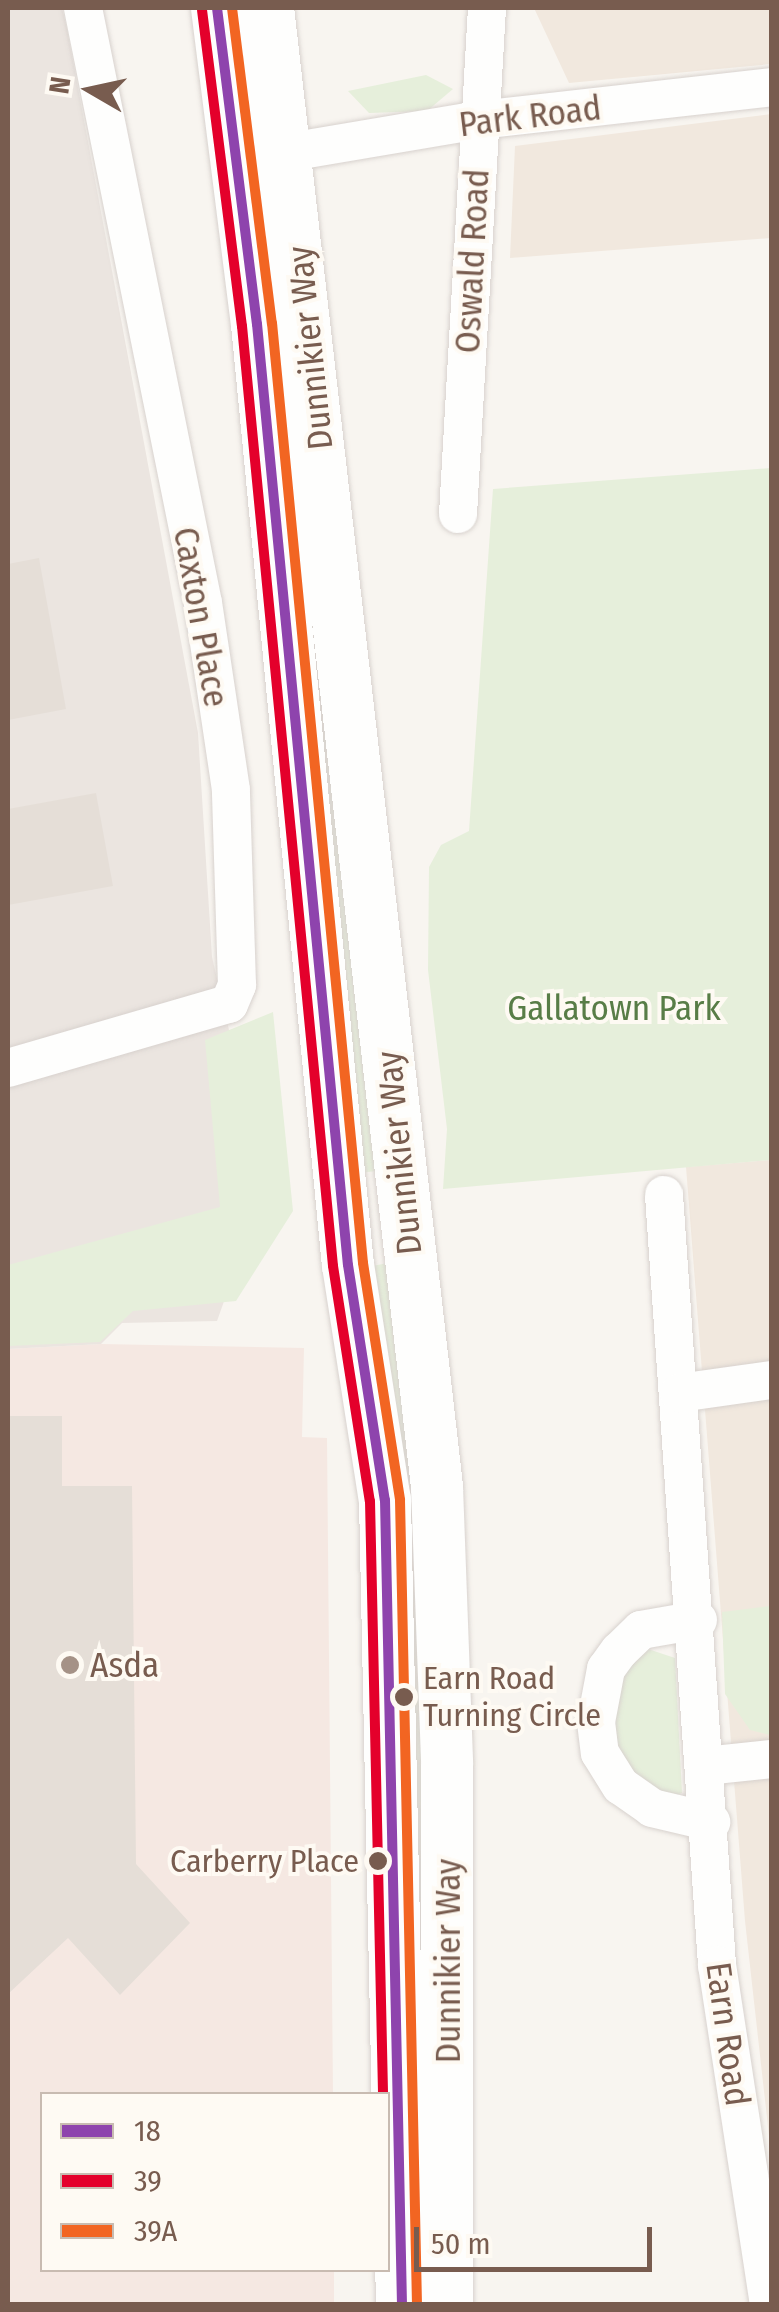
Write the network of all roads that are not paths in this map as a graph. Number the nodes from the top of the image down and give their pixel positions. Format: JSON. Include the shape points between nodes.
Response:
{"nodes":[{"id":1,"x":83,"y":8,"type":"edge"},
{"id":2,"x":218,"y":8,"type":"edge"},
{"id":3,"x":268,"y":8,"type":"edge"},
{"id":4,"x":487,"y":8,"type":"edge"},
{"id":5,"x":772,"y":87,"type":"edge"},
{"id":6,"x":479,"y":120,"type":"junction"},
{"id":7,"x":289,"y":152,"type":"junction"},
{"id":8,"x":257,"y":324,"type":"junction"},
{"id":9,"x":458,"y":514,"type":"dead end"},
{"id":10,"x":8,"y":1068,"type":"edge"},
{"id":11,"x":664,"y":1195,"type":"dead end"},
{"id":12,"x":772,"y":1380,"type":"edge"},
{"id":13,"x":679,"y":1392,"type":"junction"},
{"id":14,"x":698,"y":1620,"type":"junction"},
{"id":15,"x":772,"y":1760,"type":"edge"},
{"id":16,"x":706,"y":1766,"type":"junction"},
{"id":17,"x":711,"y":1822,"type":"junction"},
{"id":18,"x":762,"y":2199,"type":"edge"},
{"id":19,"x":402,"y":2304,"type":"edge"},
{"id":20,"x":447,"y":2304,"type":"edge"},
{"id":21,"x":768,"y":2304,"type":"edge"}],
"edges":[{"from":1,"to":10,"type":"street","name":"Caxton Place","via":[[203,603],[231,790],[237,985],[229,1004]]},
{"from":2,"to":8,"type":"main road","name":"Dunnikier Way"},
{"from":3,"to":7,"type":"main road","name":"Dunnikier Way"},
{"from":4,"to":6,"type":"street","name":"Oswald Road"},
{"from":5,"to":6,"type":"street","name":"Park Road"},
{"from":6,"to":7,"type":"street","name":"Park Road"},
{"from":6,"to":9,"type":"street","name":"Oswald Road"},
{"from":7,"to":8,"type":"main road","via":[[268,158],[260,175]]},
{"from":7,"to":20,"type":"main road","name":"Dunnikier Way","via":[[437,1487],[448,1765]]},
{"from":8,"to":19,"type":"main road","name":"Dunnikier Way","via":[[348,1265],[385,1500]]},
{"from":11,"to":13,"type":"street","name":"Earn Road"},
{"from":12,"to":13,"type":"street"},
{"from":13,"to":14,"type":"street","name":"Earn Road"},
{"from":14,"to":16,"type":"street","name":"Earn Road"},
{"from":14,"to":17,"type":"street","via":[[641,1630],[619,1651],[606,1669],[596,1722],[600,1753],[621,1786],[652,1808]]},
{"from":15,"to":16,"type":"street"},
{"from":16,"to":17,"type":"street","name":"Earn Road"},
{"from":17,"to":18,"type":"street","name":"Earn Road","via":[[722,2010]]},
{"from":18,"to":21,"type":"street","name":"Earn Road"}]}
